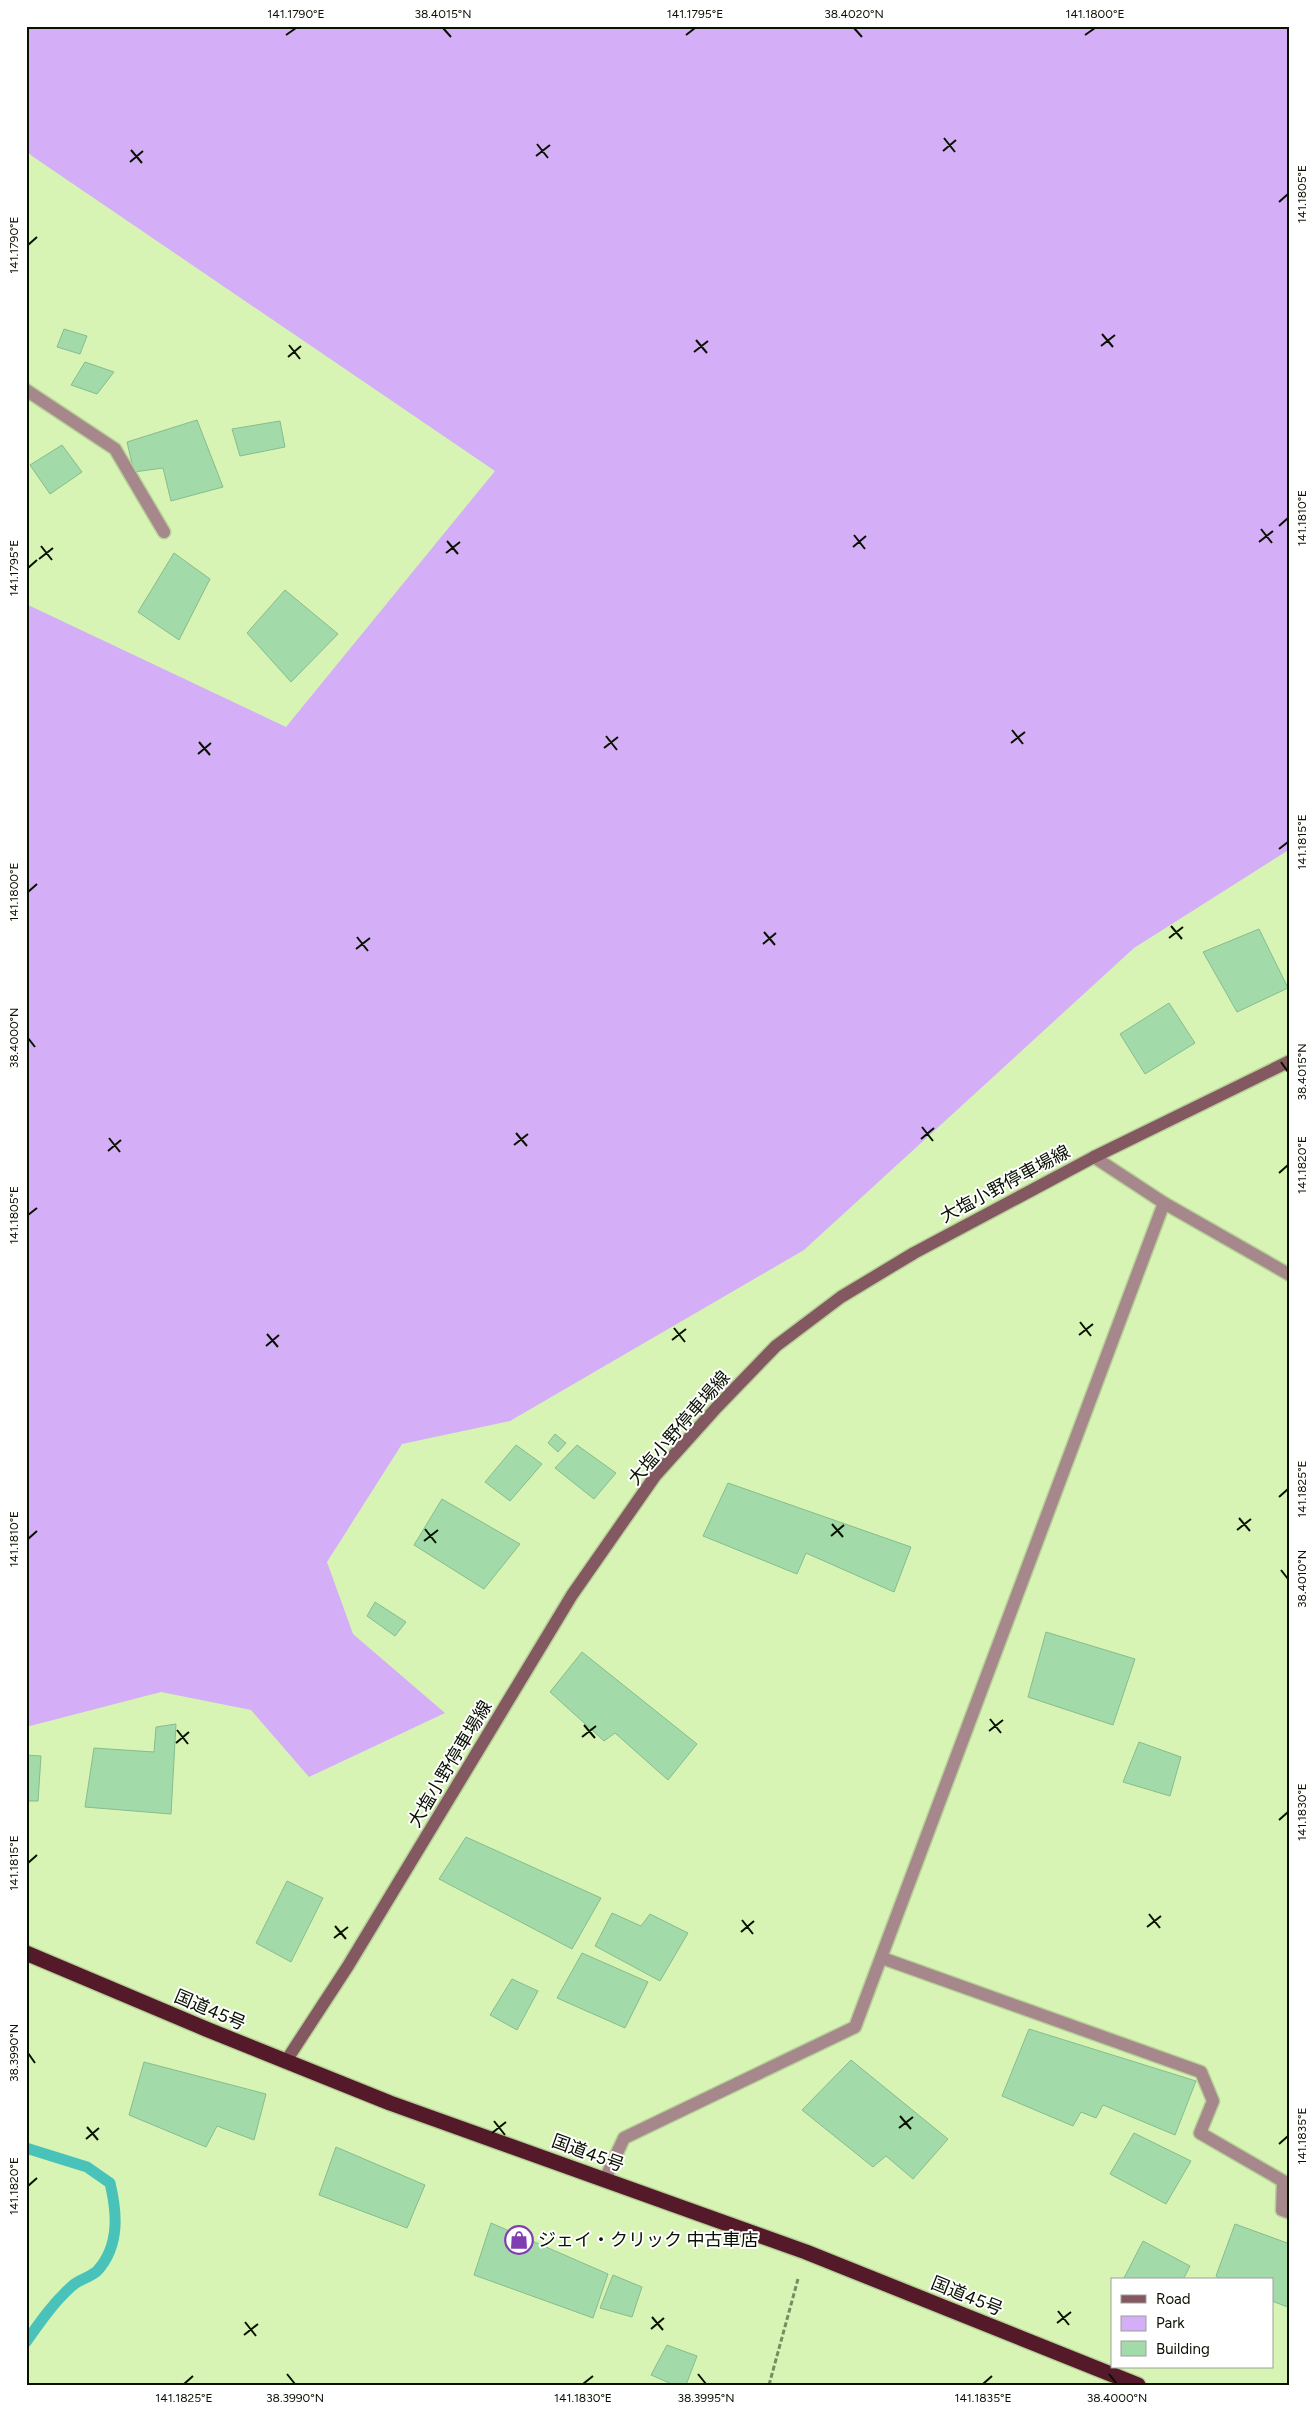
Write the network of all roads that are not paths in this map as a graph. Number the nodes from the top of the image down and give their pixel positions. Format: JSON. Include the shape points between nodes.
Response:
{"nodes":[{"id":1,"x":26,"y":390,"type":"edge"},
{"id":2,"x":164,"y":532,"type":"dead end"},
{"id":3,"x":1290,"y":1061,"type":"edge"},
{"id":4,"x":1094,"y":1157,"type":"junction"},
{"id":5,"x":1164,"y":1203,"type":"junction"},
{"id":6,"x":1290,"y":1275,"type":"edge"},
{"id":7,"x":26,"y":1953,"type":"edge"},
{"id":8,"x":882,"y":1958,"type":"junction"},
{"id":9,"x":286,"y":2061,"type":"junction"},
{"id":10,"x":605,"y":2179,"type":"junction"},
{"id":11,"x":1290,"y":2213,"type":"edge"},
{"id":12,"x":1138,"y":2385,"type":"edge"}],
"edges":[{"from":1,"to":2,"type":"street","via":[[115,449]]},
{"from":3,"to":4,"type":"main road","name":"大塩小野停車場線"},
{"from":4,"to":5,"type":"street"},
{"from":4,"to":9,"type":"main road","name":"大塩小野停車場線","via":[[914,1253],[841,1297],[776,1346],[655,1476],[572,1595],[348,1966]]},
{"from":5,"to":6,"type":"street"},
{"from":5,"to":8,"type":"street"},
{"from":7,"to":9,"type":"highway","name":"国道45号"},
{"from":8,"to":10,"type":"street","via":[[855,2027],[624,2138]]},
{"from":8,"to":11,"type":"street","via":[[1201,2072],[1212,2101],[1200,2133],[1283,2182],[1282,2210]]},
{"from":9,"to":10,"type":"highway","name":"国道45号","via":[[390,2103]]},
{"from":10,"to":12,"type":"highway","name":"国道45号","via":[[806,2252]]}]}
